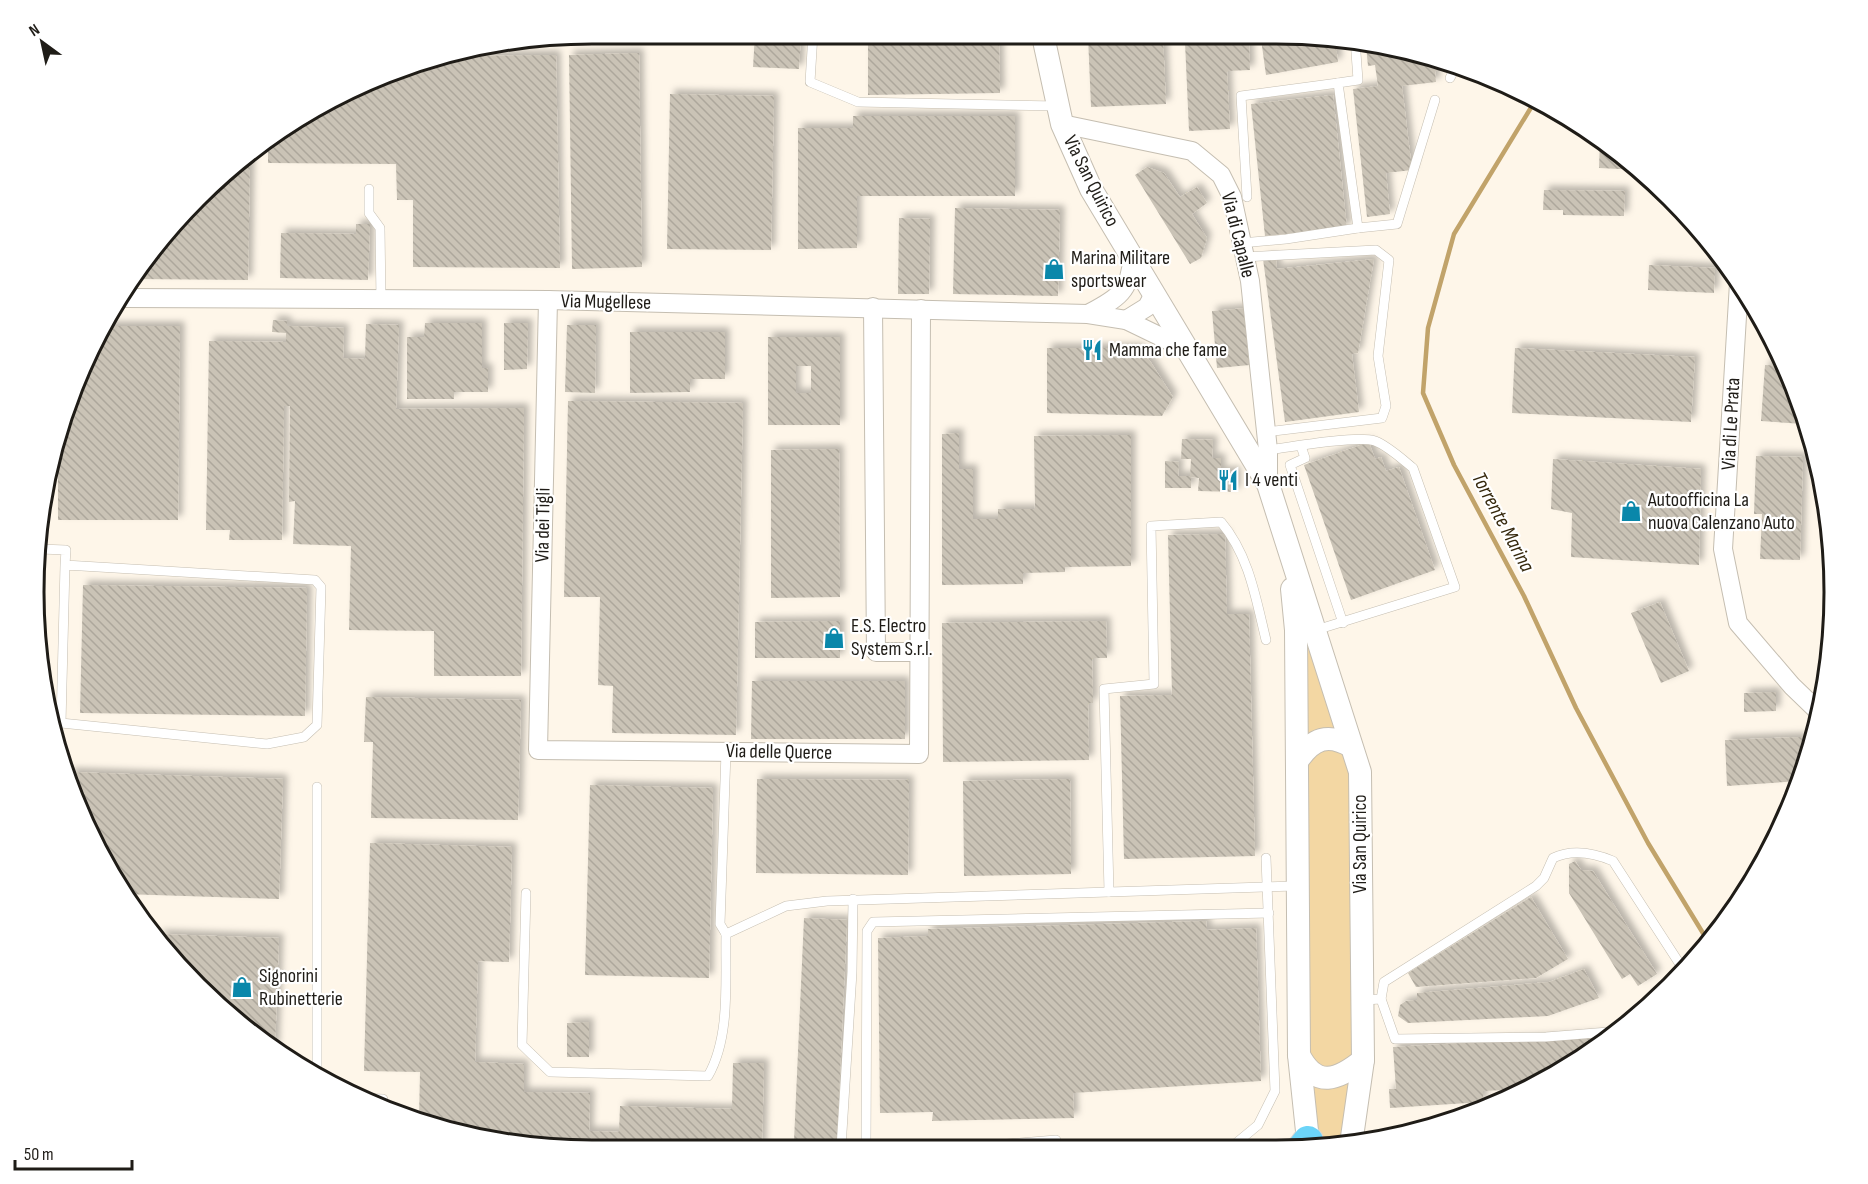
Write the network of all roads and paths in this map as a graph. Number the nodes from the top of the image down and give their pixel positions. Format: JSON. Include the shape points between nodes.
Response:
{"nodes":[{"id":1,"x":812,"y":44,"type":"edge"},
{"id":2,"x":1045,"y":44,"type":"edge"},
{"id":3,"x":1356,"y":49,"type":"edge"},
{"id":4,"x":1452,"y":73,"type":"edge"},
{"id":5,"x":1450,"y":78,"type":"dead end"},
{"id":6,"x":1338,"y":82,"type":"junction"},
{"id":7,"x":1435,"y":100,"type":"dead end"},
{"id":8,"x":1060,"y":115,"type":"junction"},
{"id":9,"x":369,"y":189,"type":"dead end"},
{"id":10,"x":1247,"y":197,"type":"dead end"},
{"id":11,"x":1358,"y":228,"type":"junction"},
{"id":12,"x":1242,"y":250,"type":"junction"},
{"id":13,"x":1132,"y":258,"type":"junction"},
{"id":14,"x":1154,"y":294,"type":"junction"},
{"id":15,"x":1738,"y":297,"type":"edge"},
{"id":16,"x":129,"y":298,"type":"edge"},
{"id":17,"x":1118,"y":298,"type":"junction"},
{"id":18,"x":548,"y":300,"type":"junction"},
{"id":19,"x":381,"y":301,"type":"junction"},
{"id":20,"x":873,"y":307,"type":"junction"},
{"id":21,"x":921,"y":309,"type":"junction"},
{"id":22,"x":1088,"y":314,"type":"junction"},
{"id":23,"x":1126,"y":320,"type":"junction"},
{"id":24,"x":1189,"y":351,"type":"junction"},
{"id":25,"x":1266,"y":432,"type":"junction"},
{"id":26,"x":1301,"y":446,"type":"junction"},
{"id":27,"x":1268,"y":450,"type":"junction"},
{"id":28,"x":1268,"y":484,"type":"junction"},
{"id":29,"x":46,"y":549,"type":"edge"},
{"id":30,"x":1289,"y":554,"type":"junction"},
{"id":31,"x":65,"y":565,"type":"junction"},
{"id":32,"x":1343,"y":622,"type":"junction"},
{"id":33,"x":1316,"y":630,"type":"junction"},
{"id":34,"x":1266,"y":640,"type":"dead end"},
{"id":35,"x":920,"y":652,"type":"junction"},
{"id":36,"x":1812,"y":706,"type":"edge"},
{"id":37,"x":1351,"y":746,"type":"junction"},
{"id":38,"x":538,"y":750,"type":"joint"},
{"id":39,"x":726,"y":752,"type":"junction"},
{"id":40,"x":1298,"y":760,"type":"junction"},
{"id":41,"x":317,"y":787,"type":"dead end"},
{"id":42,"x":1266,"y":858,"type":"dead end"},
{"id":43,"x":1299,"y":886,"type":"junction"},
{"id":44,"x":1267,"y":887,"type":"junction"},
{"id":45,"x":1109,"y":892,"type":"junction"},
{"id":46,"x":526,"y":893,"type":"dead end"},
{"id":47,"x":853,"y":899,"type":"junction"},
{"id":48,"x":1269,"y":913,"type":"junction"},
{"id":49,"x":726,"y":934,"type":"junction"},
{"id":50,"x":1679,"y":963,"type":"edge"},
{"id":51,"x":1371,"y":1000,"type":"junction"},
{"id":52,"x":1602,"y":1032,"type":"edge"},
{"id":53,"x":1299,"y":1055,"type":"junction"},
{"id":54,"x":1362,"y":1060,"type":"junction"},
{"id":55,"x":317,"y":1066,"type":"edge"},
{"id":56,"x":1352,"y":1135,"type":"edge"},
{"id":57,"x":1305,"y":1139,"type":"edge"},
{"id":58,"x":842,"y":1140,"type":"edge"},
{"id":59,"x":867,"y":1140,"type":"edge"},
{"id":60,"x":1240,"y":1140,"type":"edge"}],
"edges":[{"from":1,"to":8,"type":"lane","via":[[810,82],[858,102]]},
{"from":2,"to":8,"type":"street"},
{"from":3,"to":6,"type":"lane","via":[[1358,80]]},
{"from":4,"to":5,"type":"lane"},
{"from":6,"to":10,"type":"lane","via":[[1241,96]]},
{"from":6,"to":11,"type":"lane"},
{"from":7,"to":11,"type":"lane","via":[[1397,224]]},
{"from":8,"to":12,"type":"street","name":"Via di Capalle","via":[[1111,135],[1192,151],[1221,175],[1232,197]]},
{"from":8,"to":13,"type":"street","name":"Via San Quirico","via":[[1091,189]]},
{"from":9,"to":19,"type":"lane","via":[[369,213],[380,228]]},
{"from":11,"to":12,"type":"lane"},
{"from":12,"to":25,"type":"street","name":"Via di Capalle","via":[[1250,282]]},
{"from":12,"to":25,"type":"lane","via":[[1376,250],[1389,260],[1378,356],[1386,406],[1382,418]]},
{"from":13,"to":14,"type":"street","name":"Via San Quirico"},
{"from":13,"to":17,"type":"street","via":[[1131,276]]},
{"from":14,"to":17,"type":"street","name":"Via Mugellese"},
{"from":14,"to":23,"type":"street","via":[[1147,307]]},
{"from":14,"to":24,"type":"street","name":"Via San Quirico"},
{"from":15,"to":36,"type":"street","name":"Via di Le Prata","via":[[1723,549],[1738,623]]},
{"from":16,"to":19,"type":"street","name":"Via Mugellese"},
{"from":17,"to":22,"type":"street","name":"Via Mugellese"},
{"from":18,"to":19,"type":"street","name":"Via Mugellese"},
{"from":18,"to":20,"type":"street","name":"Via Mugellese"},
{"from":18,"to":38,"type":"street","name":"Via dei Tigli"},
{"from":20,"to":21,"type":"street","name":"Via Mugellese"},
{"from":20,"to":35,"type":"street","via":[[876,652]]},
{"from":21,"to":22,"type":"street","name":"Via Mugellese"},
{"from":21,"to":35,"type":"street","name":"Via delle Querce"},
{"from":22,"to":23,"type":"street","name":"Via Mugellese"},
{"from":23,"to":24,"type":"street","name":"Via Mugellese"},
{"from":24,"to":28,"type":"street","name":"Via San Quirico"},
{"from":25,"to":27,"type":"street","name":"Via di Capalle"},
{"from":26,"to":27,"type":"lane"},
{"from":26,"to":32,"type":"lane","via":[[1305,458],[1290,465]]},
{"from":26,"to":32,"type":"lane","via":[[1374,441],[1413,468],[1455,587]]},
{"from":27,"to":28,"type":"street","name":"Via di Capalle"},
{"from":28,"to":30,"type":"street","name":"Via San Quirico"},
{"from":29,"to":31,"type":"lane","via":[[66,550]]},
{"from":30,"to":33,"type":"street","name":"Via San Quirico"},
{"from":30,"to":40,"type":"street","name":"Via San Quirico","via":[[1296,630]]},
{"from":31,"to":31,"type":"lane","via":[[61,723],[267,744],[304,737],[317,725],[321,587],[315,580]]},
{"from":32,"to":33,"type":"lane"},
{"from":33,"to":37,"type":"street","name":"Via San Quirico"},
{"from":34,"to":45,"type":"lane","via":[[1246,565],[1234,537],[1221,522],[1151,526],[1154,684],[1104,689]]},
{"from":35,"to":39,"type":"street","name":"Via delle Querce","via":[[919,754]]},
{"from":37,"to":40,"type":"street","via":[[1327,738],[1306,748]]},
{"from":37,"to":51,"type":"street","name":"Via San Quirico","via":[[1360,772]]},
{"from":38,"to":39,"type":"street","name":"Via delle Querce"},
{"from":39,"to":49,"type":"lane","via":[[720,924]]},
{"from":40,"to":43,"type":"street","name":"Via San Quirico"},
{"from":41,"to":55,"type":"lane"},
{"from":42,"to":44,"type":"lane"},
{"from":43,"to":44,"type":"lane"},
{"from":43,"to":53,"type":"street","name":"Via San Quirico"},
{"from":44,"to":45,"type":"lane"},
{"from":44,"to":48,"type":"lane"},
{"from":45,"to":47,"type":"lane"},
{"from":46,"to":49,"type":"lane","via":[[522,1045],[550,1072],[708,1076],[721,1036]]},
{"from":47,"to":49,"type":"lane","via":[[786,906]]},
{"from":47,"to":58,"type":"lane","via":[[850,1026]]},
{"from":48,"to":59,"type":"lane","via":[[873,922],[867,932]]},
{"from":48,"to":60,"type":"lane","via":[[1275,1091],[1258,1125]]},
{"from":50,"to":51,"type":"lane","via":[[1613,861],[1597,854],[1565,852],[1553,858],[1536,886],[1384,982]]},
{"from":51,"to":52,"type":"lane","via":[[1395,1039]]},
{"from":51,"to":54,"type":"street","name":"Via San Quirico"},
{"from":53,"to":54,"type":"street","via":[[1304,1065],[1324,1078],[1335,1078]]},
{"from":53,"to":57,"type":"street","name":"Via San Quirico"},
{"from":54,"to":56,"type":"street","name":"Via San Quirico"}]}
